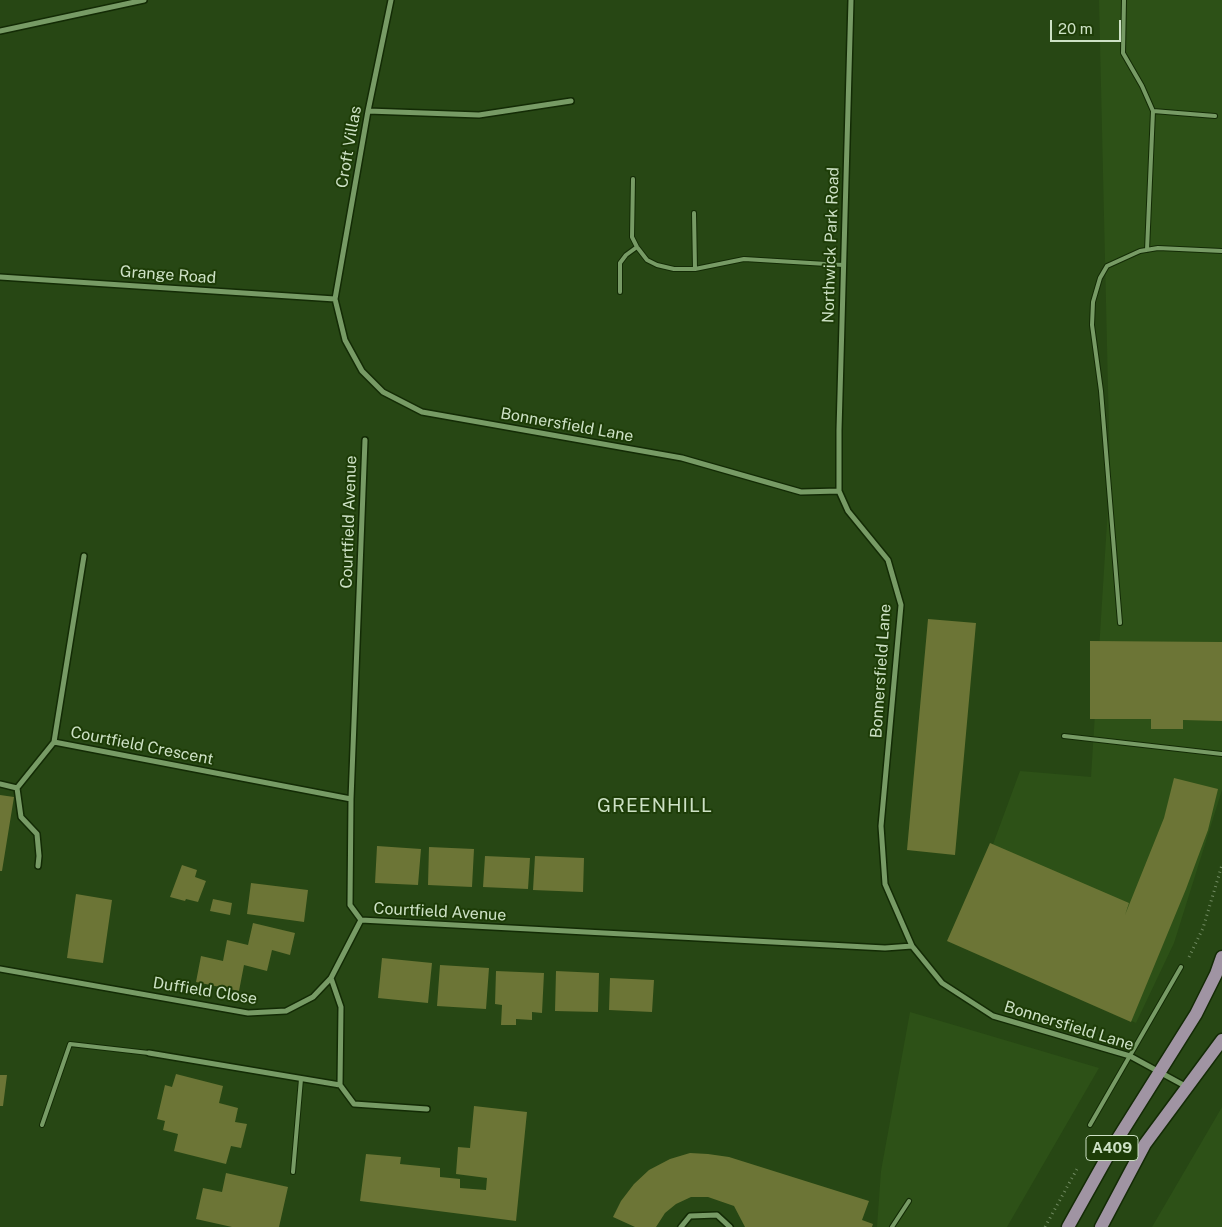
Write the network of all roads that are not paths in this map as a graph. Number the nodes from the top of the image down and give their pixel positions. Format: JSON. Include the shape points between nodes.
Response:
{"nodes":[{"id":1,"x":144,"y":0,"type":"edge"},
{"id":2,"x":391,"y":0,"type":"edge"},
{"id":3,"x":851,"y":0,"type":"edge"},
{"id":4,"x":1124,"y":0,"type":"edge"},
{"id":5,"x":0,"y":31,"type":"edge"},
{"id":6,"x":571,"y":100,"type":"dead end"},
{"id":7,"x":368,"y":111,"type":"junction"},
{"id":8,"x":1153,"y":112,"type":"junction"},
{"id":9,"x":1215,"y":116,"type":"dead end"},
{"id":10,"x":632,"y":179,"type":"dead end"},
{"id":11,"x":694,"y":213,"type":"dead end"},
{"id":12,"x":637,"y":247,"type":"junction"},
{"id":13,"x":1147,"y":250,"type":"junction"},
{"id":14,"x":1222,"y":251,"type":"edge"},
{"id":15,"x":842,"y":265,"type":"junction"},
{"id":16,"x":695,"y":269,"type":"junction"},
{"id":17,"x":0,"y":277,"type":"edge"},
{"id":18,"x":620,"y":292,"type":"dead end"},
{"id":19,"x":335,"y":299,"type":"junction"},
{"id":20,"x":365,"y":440,"type":"dead end"},
{"id":21,"x":839,"y":491,"type":"junction"},
{"id":22,"x":84,"y":556,"type":"dead end"},
{"id":23,"x":1120,"y":623,"type":"dead end"},
{"id":24,"x":1064,"y":736,"type":"dead end"},
{"id":25,"x":54,"y":742,"type":"junction"},
{"id":26,"x":1222,"y":754,"type":"edge"},
{"id":27,"x":0,"y":784,"type":"edge"},
{"id":28,"x":17,"y":788,"type":"junction"},
{"id":29,"x":351,"y":799,"type":"junction"},
{"id":30,"x":38,"y":866,"type":"dead end"},
{"id":31,"x":361,"y":920,"type":"junction"},
{"id":32,"x":912,"y":946,"type":"junction"},
{"id":33,"x":1222,"y":956,"type":"edge"},
{"id":34,"x":1181,"y":967,"type":"road end"},
{"id":35,"x":0,"y":969,"type":"edge"},
{"id":36,"x":331,"y":978,"type":"junction"},
{"id":37,"x":1222,"y":1040,"type":"edge"},
{"id":38,"x":149,"y":1053,"type":"joint"},
{"id":39,"x":1130,"y":1056,"type":"junction"},
{"id":40,"x":1159,"y":1072,"type":"junction"},
{"id":41,"x":301,"y":1078,"type":"junction"},
{"id":42,"x":340,"y":1084,"type":"junction"},
{"id":43,"x":1186,"y":1087,"type":"junction"},
{"id":44,"x":427,"y":1109,"type":"dead end"},
{"id":45,"x":42,"y":1125,"type":"dead end"},
{"id":46,"x":1090,"y":1125,"type":"dead end"},
{"id":47,"x":293,"y":1172,"type":"dead end"},
{"id":48,"x":909,"y":1201,"type":"dead end"},
{"id":49,"x":681,"y":1227,"type":"edge"},
{"id":50,"x":730,"y":1227,"type":"edge"},
{"id":51,"x":892,"y":1227,"type":"edge"},
{"id":52,"x":1068,"y":1227,"type":"edge"},
{"id":53,"x":1101,"y":1227,"type":"edge"}],
"edges":[{"from":1,"to":5,"type":"street"},
{"from":2,"to":7,"type":"street","name":"Croft Villas"},
{"from":3,"to":15,"type":"street","name":"Northwick Park Road"},
{"from":4,"to":8,"type":"lane","via":[[1123,53]]},
{"from":6,"to":7,"type":"street","via":[[479,116]]},
{"from":7,"to":19,"type":"street","name":"Croft Villas"},
{"from":8,"to":9,"type":"lane"},
{"from":8,"to":13,"type":"lane"},
{"from":10,"to":12,"type":"lane","via":[[632,237]]},
{"from":11,"to":16,"type":"lane"},
{"from":12,"to":16,"type":"lane","via":[[647,260],[657,266]]},
{"from":12,"to":18,"type":"lane","via":[[620,263]]},
{"from":13,"to":14,"type":"lane"},
{"from":13,"to":23,"type":"lane","via":[[1107,266],[1093,302],[1092,325],[1101,391]]},
{"from":15,"to":16,"type":"lane","via":[[744,259]]},
{"from":15,"to":21,"type":"street","name":"Northwick Park Road"},
{"from":17,"to":19,"type":"street","name":"Grange Road"},
{"from":19,"to":21,"type":"street","name":"Bonnersfield Lane","via":[[345,340],[362,371],[383,392],[422,412],[682,458],[801,492]]},
{"from":20,"to":29,"type":"street","name":"Courtfield Avenue"},
{"from":21,"to":32,"type":"street","name":"Bonnersfield Lane","via":[[848,511],[888,560],[901,604],[881,826],[884,884]]},
{"from":22,"to":25,"type":"street","name":"Courtfield Crescent"},
{"from":24,"to":26,"type":"lane"},
{"from":25,"to":28,"type":"street"},
{"from":25,"to":29,"type":"street","name":"Courtfield Crescent"},
{"from":27,"to":28,"type":"street"},
{"from":28,"to":30,"type":"street","via":[[21,816],[37,834]]},
{"from":29,"to":31,"type":"street","name":"Courtfield Avenue","via":[[350,905]]},
{"from":31,"to":32,"type":"street","name":"Courtfield Avenue","via":[[886,948]]},
{"from":31,"to":36,"type":"street","name":"Duffield Close"},
{"from":32,"to":39,"type":"street","name":"Bonnersfield Lane","via":[[942,982],[993,1016]]},
{"from":33,"to":40,"type":"main road","number":"A409","via":[[1196,1014]]},
{"from":34,"to":39,"type":"lane"},
{"from":35,"to":36,"type":"street","name":"Duffield Close","via":[[248,1013],[286,1011],[314,996]]},
{"from":36,"to":42,"type":"street","via":[[341,1007]]},
{"from":37,"to":43,"type":"main road","number":"A409"},
{"from":38,"to":41,"type":"street"},
{"from":38,"to":45,"type":"lane","via":[[70,1044]]},
{"from":39,"to":40,"type":"street","name":"Bonnersfield Lane"},
{"from":39,"to":46,"type":"lane"},
{"from":40,"to":43,"type":"street","name":"Bonnersfield Lane"},
{"from":40,"to":52,"type":"main road","number":"A409"},
{"from":41,"to":42,"type":"street"},
{"from":41,"to":47,"type":"lane"},
{"from":42,"to":44,"type":"street","via":[[354,1104]]},
{"from":43,"to":53,"type":"main road","number":"A409","via":[[1145,1144]]},
{"from":48,"to":51,"type":"lane"},
{"from":49,"to":50,"type":"street","via":[[690,1216],[717,1215]]}]}
